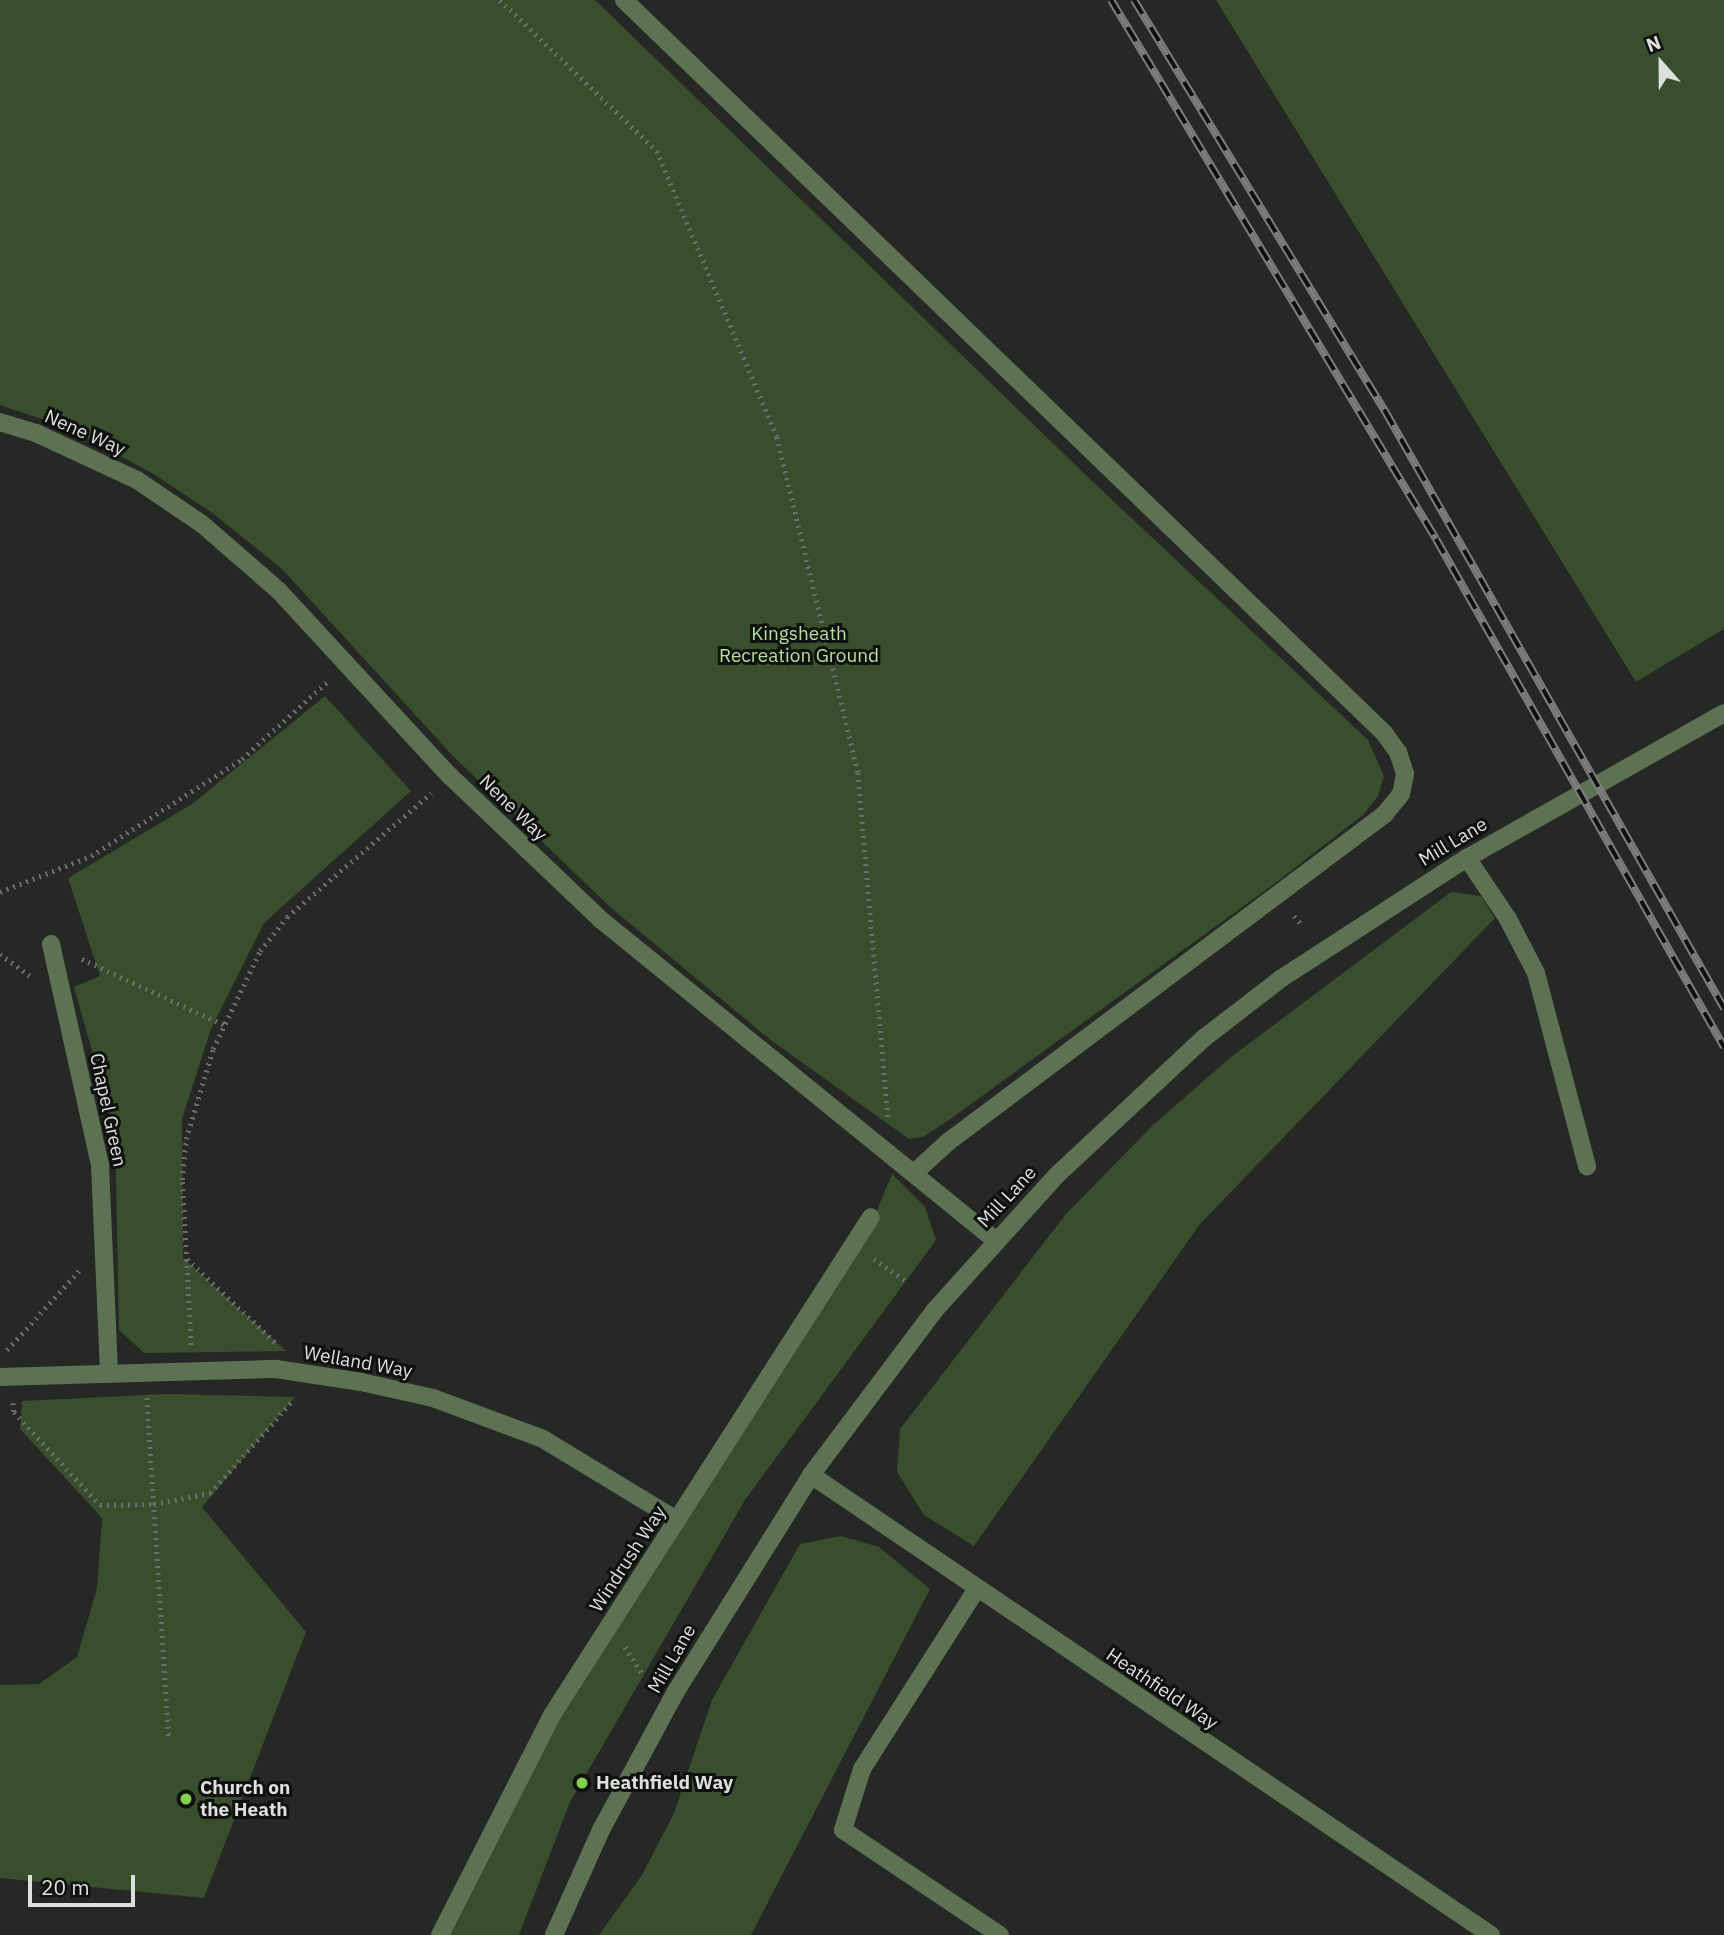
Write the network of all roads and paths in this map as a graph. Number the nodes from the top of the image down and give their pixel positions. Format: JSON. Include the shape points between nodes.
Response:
{"nodes":[{"id":1,"x":500,"y":0,"type":"edge"},
{"id":2,"x":624,"y":0,"type":"edge"},
{"id":3,"x":0,"y":422,"type":"edge"},
{"id":4,"x":347,"y":664,"type":"junction"},
{"id":5,"x":1724,"y":713,"type":"edge"},
{"id":6,"x":450,"y":776,"type":"junction"},
{"id":7,"x":1467,"y":858,"type":"junction"},
{"id":8,"x":0,"y":892,"type":"edge"},
{"id":9,"x":51,"y":944,"type":"joint"},
{"id":10,"x":224,"y":1025,"type":"junction"},
{"id":11,"x":888,"y":1127,"type":"dead end"},
{"id":12,"x":1587,"y":1166,"type":"dead end"},
{"id":13,"x":914,"y":1173,"type":"junction"},
{"id":14,"x":871,"y":1217,"type":"dead end"},
{"id":15,"x":995,"y":1240,"type":"junction"},
{"id":16,"x":853,"y":1244,"type":"junction"},
{"id":17,"x":186,"y":1259,"type":"junction"},
{"id":18,"x":104,"y":1263,"type":"junction"},
{"id":19,"x":909,"y":1283,"type":"dead end"},
{"id":20,"x":276,"y":1369,"type":"junction"},
{"id":21,"x":145,"y":1370,"type":"junction"},
{"id":22,"x":192,"y":1370,"type":"junction"},
{"id":23,"x":5,"y":1371,"type":"edge"},
{"id":24,"x":108,"y":1371,"type":"junction"},
{"id":25,"x":315,"y":1375,"type":"junction"},
{"id":26,"x":811,"y":1475,"type":"junction"},
{"id":27,"x":154,"y":1504,"type":"junction"},
{"id":28,"x":677,"y":1520,"type":"junction"},
{"id":29,"x":976,"y":1590,"type":"junction"},
{"id":30,"x":169,"y":1736,"type":"dead end"},
{"id":31,"x":440,"y":1935,"type":"edge"},
{"id":32,"x":554,"y":1935,"type":"edge"},
{"id":33,"x":1000,"y":1935,"type":"edge"},
{"id":34,"x":1491,"y":1935,"type":"edge"}],
"edges":[{"from":1,"to":11,"type":"path","via":[[657,150],[777,437],[858,773]]},
{"from":2,"to":13,"type":"street","via":[[1384,733],[1398,752],[1405,775],[1401,794],[1385,814],[948,1142]]},
{"from":3,"to":4,"type":"street","name":"Nene Way","via":[[36,433],[136,480],[202,524],[279,591]]},
{"from":4,"to":6,"type":"street","name":"Nene Way"},
{"from":4,"to":8,"type":"path","via":[[242,759],[90,856]]},
{"from":5,"to":7,"type":"street","name":"Mill Lane"},
{"from":6,"to":10,"type":"path","via":[[287,917],[260,951]]},
{"from":6,"to":13,"type":"street","name":"Nene Way","via":[[620,937]]},
{"from":7,"to":12,"type":"street","via":[[1508,919],[1536,973]]},
{"from":7,"to":15,"type":"street","name":"Mill Lane","via":[[1338,939],[1204,1038],[1129,1104]]},
{"from":9,"to":10,"type":"path"},
{"from":9,"to":18,"type":"street","name":"Chapel Green","via":[[100,1165]]},
{"from":10,"to":17,"type":"path","via":[[186,1139],[182,1180]]},
{"from":13,"to":15,"type":"street","name":"Nene Way"},
{"from":14,"to":16,"type":"street","name":"Windrush Way"},
{"from":15,"to":26,"type":"street","name":"Mill Lane","via":[[903,1350]]},
{"from":16,"to":19,"type":"path"},
{"from":16,"to":28,"type":"street","name":"Windrush Way"},
{"from":17,"to":20,"type":"path","via":[[276,1340]]},
{"from":17,"to":22,"type":"path"},
{"from":18,"to":23,"type":"path","via":[[81,1268],[7,1350]]},
{"from":18,"to":24,"type":"street","name":"Chapel Green"},
{"from":20,"to":22,"type":"street","name":"Welland Way"},
{"from":20,"to":25,"type":"street","name":"Welland Way"},
{"from":21,"to":22,"type":"street","name":"Welland Way"},
{"from":21,"to":24,"type":"street","name":"Welland Way"},
{"from":21,"to":27,"type":"path"},
{"from":23,"to":24,"type":"street","name":"Welland Way"},
{"from":23,"to":27,"type":"path","via":[[14,1412],[100,1505]]},
{"from":25,"to":27,"type":"path","via":[[210,1493]]},
{"from":25,"to":28,"type":"street","name":"Welland Way","via":[[433,1398],[492,1417],[543,1439]]},
{"from":26,"to":29,"type":"street","name":"Heathfield Way"},
{"from":26,"to":32,"type":"street","name":"Mill Lane","via":[[675,1693],[601,1830]]},
{"from":27,"to":30,"type":"path"},
{"from":28,"to":31,"type":"street","name":"Windrush Way","via":[[552,1714]]},
{"from":29,"to":33,"type":"street","via":[[862,1769],[843,1830]]},
{"from":29,"to":34,"type":"street","name":"Heathfield Way"}]}
